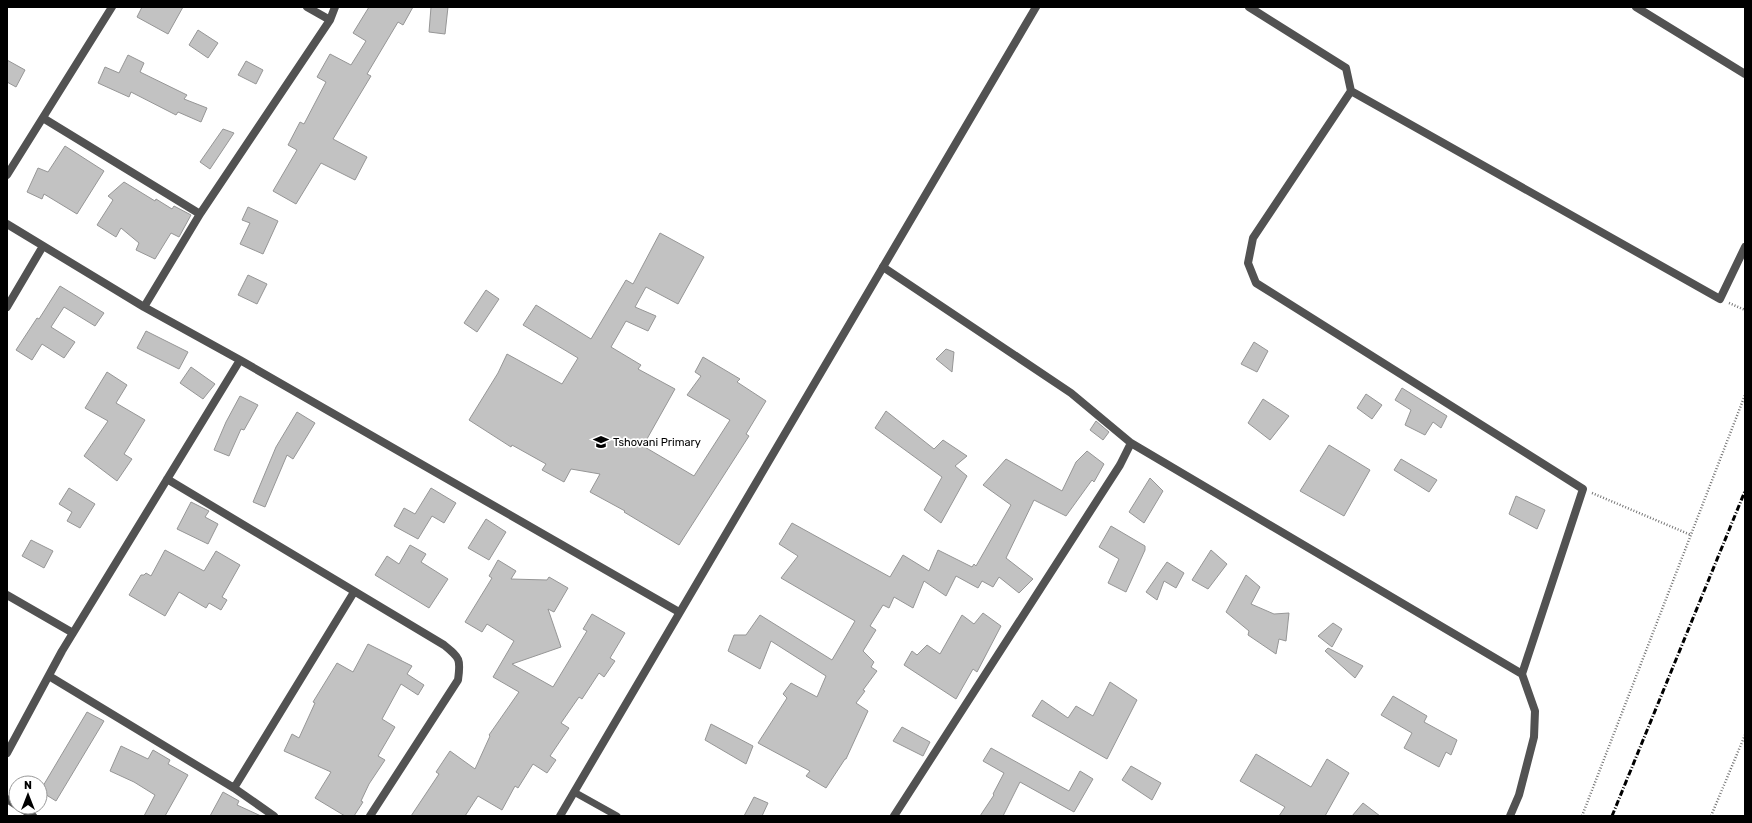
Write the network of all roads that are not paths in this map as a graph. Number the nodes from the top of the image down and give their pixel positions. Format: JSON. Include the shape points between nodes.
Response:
{"nodes":[{"id":1,"x":112,"y":7,"type":"edge"},
{"id":2,"x":307,"y":7,"type":"edge"},
{"id":3,"x":335,"y":7,"type":"edge"},
{"id":4,"x":1036,"y":7,"type":"edge"},
{"id":5,"x":1249,"y":7,"type":"edge"},
{"id":6,"x":1636,"y":7,"type":"edge"},
{"id":7,"x":330,"y":20,"type":"junction"},
{"id":8,"x":1745,"y":74,"type":"edge"},
{"id":9,"x":1351,"y":91,"type":"junction"},
{"id":10,"x":43,"y":118,"type":"junction"},
{"id":11,"x":7,"y":175,"type":"edge"},
{"id":12,"x":200,"y":214,"type":"junction"},
{"id":13,"x":7,"y":224,"type":"edge"},
{"id":14,"x":43,"y":246,"type":"junction"},
{"id":15,"x":1745,"y":247,"type":"edge"},
{"id":16,"x":883,"y":267,"type":"junction"},
{"id":17,"x":7,"y":307,"type":"edge"},
{"id":18,"x":144,"y":307,"type":"junction"},
{"id":19,"x":240,"y":360,"type":"junction"},
{"id":20,"x":1131,"y":443,"type":"junction"},
{"id":21,"x":167,"y":479,"type":"junction"},
{"id":22,"x":354,"y":592,"type":"junction"},
{"id":23,"x":7,"y":595,"type":"edge"},
{"id":24,"x":679,"y":612,"type":"junction"},
{"id":25,"x":72,"y":633,"type":"junction"},
{"id":26,"x":1522,"y":674,"type":"junction"},
{"id":27,"x":49,"y":676,"type":"junction"},
{"id":28,"x":7,"y":753,"type":"edge"},
{"id":29,"x":234,"y":788,"type":"junction"},
{"id":30,"x":574,"y":792,"type":"junction"},
{"id":31,"x":274,"y":816,"type":"edge"},
{"id":32,"x":370,"y":816,"type":"edge"},
{"id":33,"x":560,"y":816,"type":"edge"},
{"id":34,"x":617,"y":816,"type":"edge"},
{"id":35,"x":894,"y":816,"type":"edge"},
{"id":36,"x":1510,"y":816,"type":"edge"}],
"edges":[{"from":1,"to":10,"type":"street"},
{"from":2,"to":7,"type":"street"},
{"from":3,"to":7,"type":"street"},
{"from":4,"to":16,"type":"street"},
{"from":5,"to":9,"type":"street","via":[[1346,68]]},
{"from":6,"to":8,"type":"street"},
{"from":7,"to":12,"type":"street"},
{"from":9,"to":15,"type":"street","via":[[1720,299]]},
{"from":9,"to":26,"type":"street","via":[[1253,238],[1248,263],[1256,283],[1583,489]]},
{"from":10,"to":11,"type":"street"},
{"from":10,"to":12,"type":"street"},
{"from":12,"to":18,"type":"street"},
{"from":13,"to":14,"type":"street"},
{"from":14,"to":17,"type":"street"},
{"from":14,"to":18,"type":"street"},
{"from":16,"to":20,"type":"street","via":[[1071,393]]},
{"from":16,"to":24,"type":"street"},
{"from":18,"to":19,"type":"street"},
{"from":19,"to":21,"type":"street"},
{"from":19,"to":24,"type":"street"},
{"from":20,"to":26,"type":"street"},
{"from":20,"to":35,"type":"street","via":[[1116,472]]},
{"from":21,"to":22,"type":"street"},
{"from":21,"to":25,"type":"street"},
{"from":22,"to":29,"type":"street"},
{"from":22,"to":32,"type":"street","via":[[444,646],[456,655],[461,664],[458,680]]},
{"from":23,"to":25,"type":"street"},
{"from":24,"to":30,"type":"street"},
{"from":25,"to":27,"type":"street"},
{"from":26,"to":36,"type":"street","via":[[1535,711],[1534,737],[1519,796]]},
{"from":27,"to":28,"type":"street"},
{"from":27,"to":29,"type":"street"},
{"from":29,"to":31,"type":"street"},
{"from":30,"to":33,"type":"street"},
{"from":30,"to":34,"type":"lane"}]}
